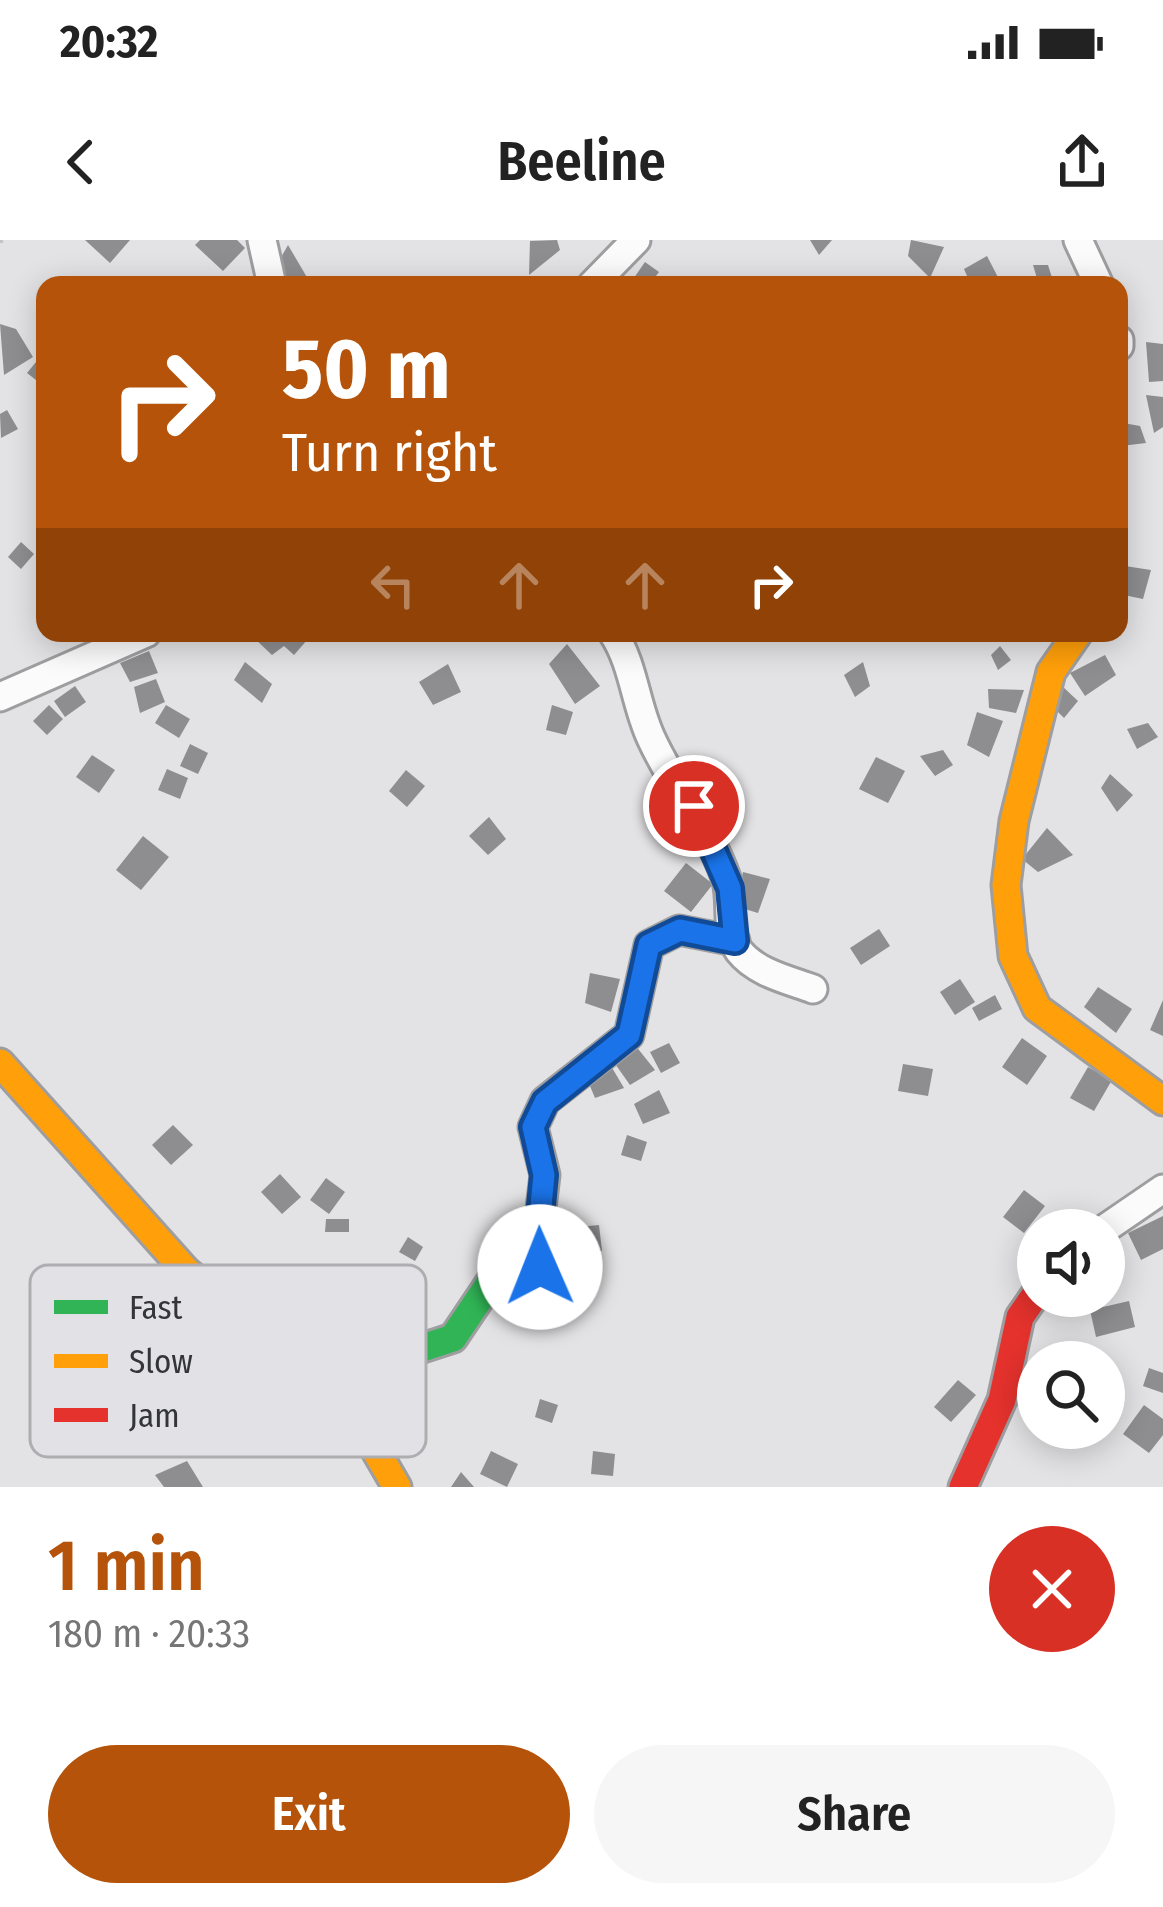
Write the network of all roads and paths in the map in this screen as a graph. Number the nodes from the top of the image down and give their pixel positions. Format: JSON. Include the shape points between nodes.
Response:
{"nodes":[{"id":1,"x":262,"y":240,"type":"edge"},
{"id":2,"x":636,"y":240,"type":"edge"},
{"id":3,"x":1078,"y":240,"type":"edge"},
{"id":4,"x":270,"y":276,"type":"edge"},
{"id":5,"x":601,"y":276,"type":"edge"},
{"id":6,"x":1095,"y":276,"type":"edge"},
{"id":7,"x":125,"y":642,"type":"edge"},
{"id":8,"x":619,"y":642,"type":"edge"},
{"id":9,"x":1072,"y":642,"type":"edge"},
{"id":10,"x":0,"y":697,"type":"edge"},
{"id":11,"x":735,"y":941,"type":"junction"},
{"id":12,"x":813,"y":989,"type":"dead end"},
{"id":13,"x":0,"y":1063,"type":"edge"},
{"id":14,"x":1163,"y":1101,"type":"edge"},
{"id":15,"x":1163,"y":1189,"type":"edge"},
{"id":16,"x":1125,"y":1215,"type":"edge"},
{"id":17,"x":181,"y":1265,"type":"edge"},
{"id":18,"x":1020,"y":1317,"type":"edge"},
{"id":19,"x":426,"y":1346,"type":"edge"},
{"id":20,"x":380,"y":1457,"type":"edge"},
{"id":21,"x":397,"y":1487,"type":"edge"},
{"id":22,"x":963,"y":1487,"type":"edge"}],
"edges":[{"from":1,"to":4,"type":"street"},
{"from":2,"to":5,"type":"street"},
{"from":3,"to":6,"type":"street"},
{"from":7,"to":10,"type":"street"},
{"from":8,"to":11,"type":"street","via":[[651,739],[716,850]]},
{"from":9,"to":14,"type":"street","via":[[1051,672],[1014,821],[1006,884],[1013,956],[1036,1008]]},
{"from":11,"to":12,"type":"street","via":[[768,973]]},
{"from":11,"to":19,"type":"street","via":[[680,930],[649,945],[629,1035],[545,1102],[533,1127],[544,1175],[539,1226],[556,1254],[488,1282],[453,1337]]},
{"from":13,"to":17,"type":"street"},
{"from":15,"to":16,"type":"street"},
{"from":18,"to":22,"type":"street","via":[[1002,1400]]},
{"from":20,"to":21,"type":"street"}]}
